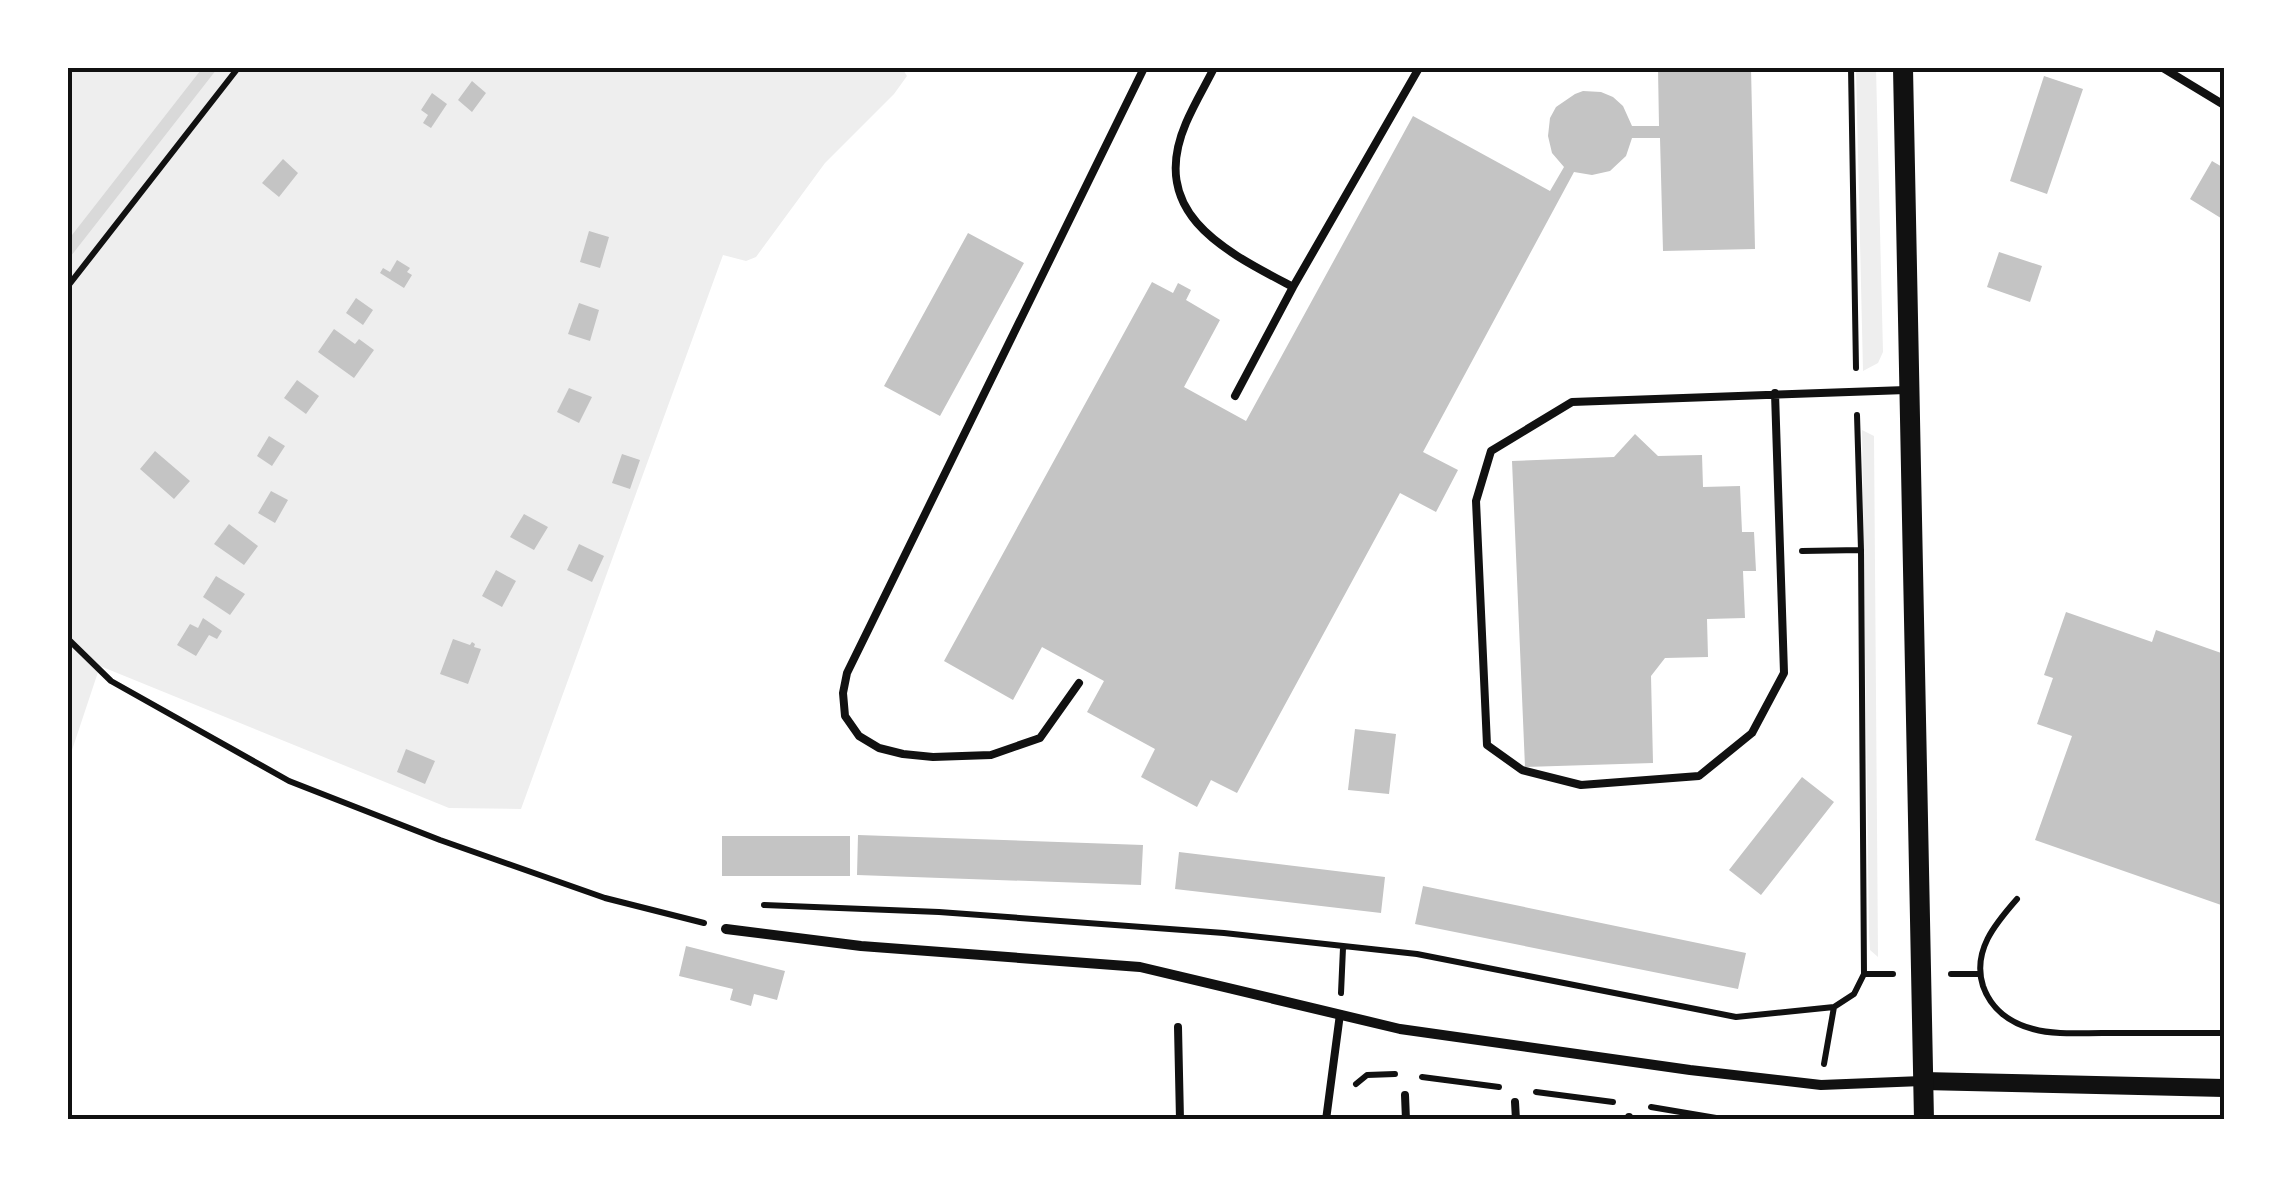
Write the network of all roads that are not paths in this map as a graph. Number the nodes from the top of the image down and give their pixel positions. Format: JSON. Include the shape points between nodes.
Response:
{"nodes":[{"id":1,"x":1144,"y":68,"type":"edge"},
{"id":2,"x":1214,"y":68,"type":"edge"},
{"id":3,"x":1419,"y":68,"type":"edge"},
{"id":4,"x":1903,"y":68,"type":"edge"},
{"id":5,"x":2164,"y":68,"type":"edge"},
{"id":6,"x":2224,"y":105,"type":"edge"},
{"id":7,"x":1293,"y":288,"type":"junction"},
{"id":8,"x":1911,"y":390,"type":"junction"},
{"id":9,"x":1775,"y":393,"type":"junction"},
{"id":10,"x":1235,"y":396,"type":"dead end"},
{"id":11,"x":1079,"y":682,"type":"dead end"},
{"id":12,"x":731,"y":930,"type":"road end"},
{"id":13,"x":1340,"y":1014,"type":"junction"},
{"id":14,"x":1178,"y":1028,"type":"dead end"},
{"id":15,"x":1923,"y":1082,"type":"junction"},
{"id":16,"x":2224,"y":1088,"type":"edge"},
{"id":17,"x":1405,"y":1094,"type":"dead end"},
{"id":18,"x":1515,"y":1102,"type":"dead end"},
{"id":19,"x":1180,"y":1120,"type":"edge"},
{"id":20,"x":1326,"y":1120,"type":"edge"},
{"id":21,"x":1406,"y":1120,"type":"edge"},
{"id":22,"x":1516,"y":1120,"type":"edge"},
{"id":23,"x":1924,"y":1120,"type":"edge"}],
"edges":[{"from":1,"to":11,"type":"lane","via":[[847,673],[844,716],[879,748],[932,757],[991,755],[1040,738]]},
{"from":2,"to":7,"type":"lane","via":[[1184,126],[1175,165],[1180,202],[1207,234]]},
{"from":3,"to":7,"type":"lane"},
{"from":4,"to":8,"type":"main road"},
{"from":5,"to":6,"type":"lane"},
{"from":7,"to":10,"type":"lane"},
{"from":8,"to":9,"type":"lane"},
{"from":8,"to":15,"type":"main road"},
{"from":9,"to":9,"type":"lane","via":[[1572,402],[1491,450],[1476,500],[1487,744],[1522,770],[1581,785],[1699,776],[1752,734],[1784,673]]},
{"from":12,"to":13,"type":"street","via":[[1140,968]]},
{"from":13,"to":15,"type":"street","via":[[1690,1070],[1821,1084]]},
{"from":13,"to":20,"type":"lane"},
{"from":14,"to":19,"type":"lane"},
{"from":15,"to":16,"type":"street"},
{"from":15,"to":23,"type":"main road"},
{"from":17,"to":21,"type":"lane"},
{"from":18,"to":22,"type":"lane"}]}
